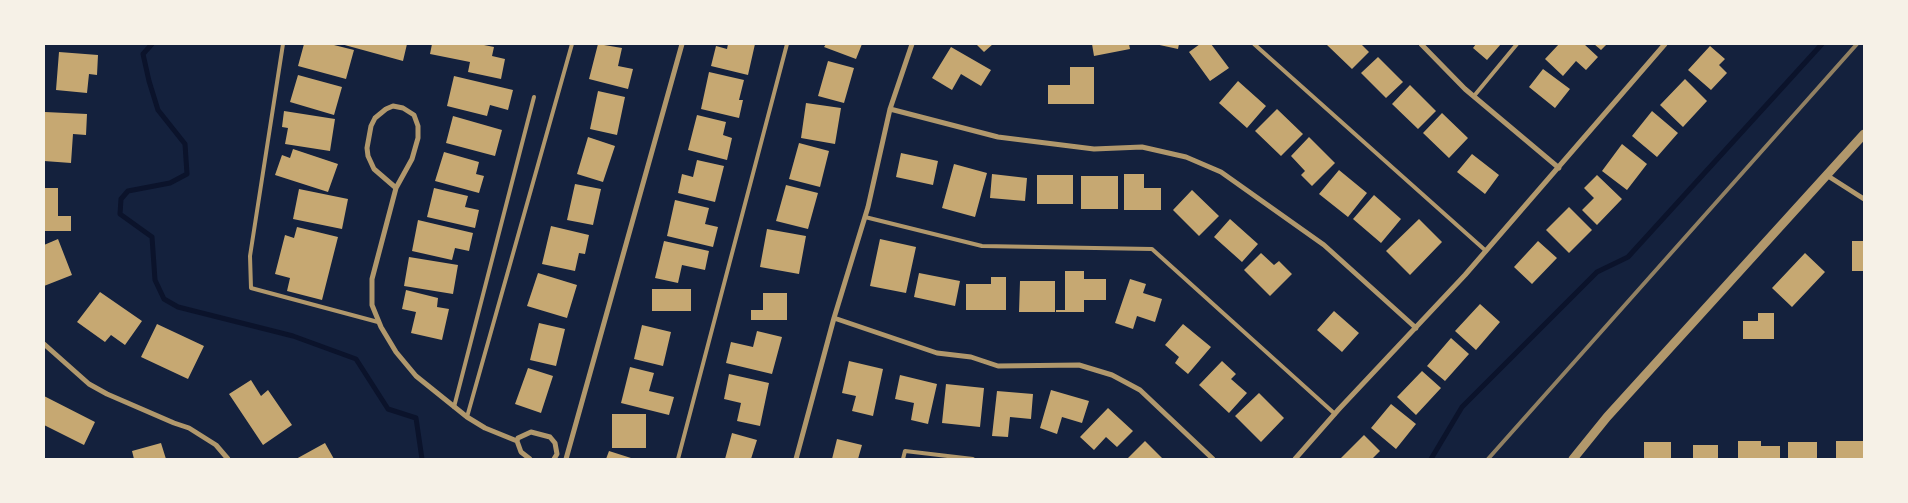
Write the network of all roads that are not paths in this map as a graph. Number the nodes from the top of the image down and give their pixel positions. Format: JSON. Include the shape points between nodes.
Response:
{"nodes":[{"id":1,"x":283,"y":44,"type":"edge"},
{"id":2,"x":572,"y":44,"type":"edge"},
{"id":3,"x":682,"y":44,"type":"edge"},
{"id":4,"x":787,"y":44,"type":"edge"},
{"id":5,"x":912,"y":44,"type":"edge"},
{"id":6,"x":1254,"y":44,"type":"edge"},
{"id":7,"x":1421,"y":44,"type":"edge"},
{"id":8,"x":1517,"y":44,"type":"edge"},
{"id":9,"x":1665,"y":44,"type":"edge"},
{"id":10,"x":1474,"y":96,"type":"junction"},
{"id":11,"x":534,"y":97,"type":"dead end"},
{"id":12,"x":890,"y":109,"type":"junction"},
{"id":13,"x":1864,"y":134,"type":"edge"},
{"id":14,"x":1559,"y":168,"type":"junction"},
{"id":15,"x":1828,"y":176,"type":"junction"},
{"id":16,"x":396,"y":188,"type":"junction"},
{"id":17,"x":1864,"y":199,"type":"edge"},
{"id":18,"x":865,"y":216,"type":"junction"},
{"id":19,"x":1486,"y":251,"type":"junction"},
{"id":20,"x":834,"y":318,"type":"junction"},
{"id":21,"x":378,"y":322,"type":"junction"},
{"id":22,"x":1416,"y":328,"type":"junction"},
{"id":23,"x":44,"y":346,"type":"edge"},
{"id":24,"x":454,"y":408,"type":"junction"},
{"id":25,"x":1335,"y":414,"type":"junction"},
{"id":26,"x":467,"y":417,"type":"junction"},
{"id":27,"x":516,"y":441,"type":"junction"},
{"id":28,"x":557,"y":454,"type":"junction"},
{"id":29,"x":566,"y":458,"type":"edge"},
{"id":30,"x":228,"y":459,"type":"edge"},
{"id":31,"x":530,"y":459,"type":"edge"},
{"id":32,"x":554,"y":459,"type":"edge"},
{"id":33,"x":678,"y":459,"type":"edge"},
{"id":34,"x":796,"y":459,"type":"edge"},
{"id":35,"x":903,"y":459,"type":"edge"},
{"id":36,"x":973,"y":459,"type":"edge"},
{"id":37,"x":1213,"y":459,"type":"edge"},
{"id":38,"x":1295,"y":459,"type":"edge"},
{"id":39,"x":1573,"y":459,"type":"edge"}],
"edges":[{"from":1,"to":21,"type":"lane","via":[[250,256],[251,288]]},
{"from":2,"to":26,"type":"lane"},
{"from":3,"to":29,"type":"street"},
{"from":4,"to":33,"type":"lane"},
{"from":5,"to":12,"type":"street"},
{"from":6,"to":19,"type":"lane"},
{"from":7,"to":10,"type":"street"},
{"from":8,"to":10,"type":"lane"},
{"from":9,"to":14,"type":"street"},
{"from":10,"to":14,"type":"street"},
{"from":11,"to":24,"type":"lane"},
{"from":12,"to":18,"type":"street"},
{"from":12,"to":22,"type":"street","via":[[998,136],[1094,150],[1142,147],[1186,157],[1221,172],[1324,245]]},
{"from":13,"to":15,"type":"street"},
{"from":14,"to":19,"type":"street"},
{"from":15,"to":17,"type":"street"},
{"from":15,"to":39,"type":"street","via":[[1607,417]]},
{"from":16,"to":16,"type":"street","via":[[412,159],[418,126],[414,115],[394,106],[375,118],[367,148],[374,169]]},
{"from":16,"to":21,"type":"street","via":[[372,279],[372,305]]},
{"from":18,"to":20,"type":"street"},
{"from":18,"to":25,"type":"lane","via":[[982,246],[1152,249]]},
{"from":19,"to":22,"type":"street"},
{"from":20,"to":34,"type":"street"},
{"from":20,"to":37,"type":"street","via":[[937,353],[998,366],[1079,365],[1112,375],[1140,390]]},
{"from":21,"to":24,"type":"street","via":[[396,352],[416,376]]},
{"from":22,"to":25,"type":"street"},
{"from":23,"to":30,"type":"street","via":[[89,384],[189,428],[216,445]]},
{"from":24,"to":26,"type":"street"},
{"from":25,"to":38,"type":"street"},
{"from":26,"to":27,"type":"street"},
{"from":27,"to":28,"type":"street","via":[[524,434],[539,433],[550,437]]},
{"from":27,"to":31,"type":"street","via":[[520,452]]},
{"from":28,"to":29,"type":"street"},
{"from":28,"to":32,"type":"street"},
{"from":35,"to":36,"type":"lane","via":[[905,451]]}]}
